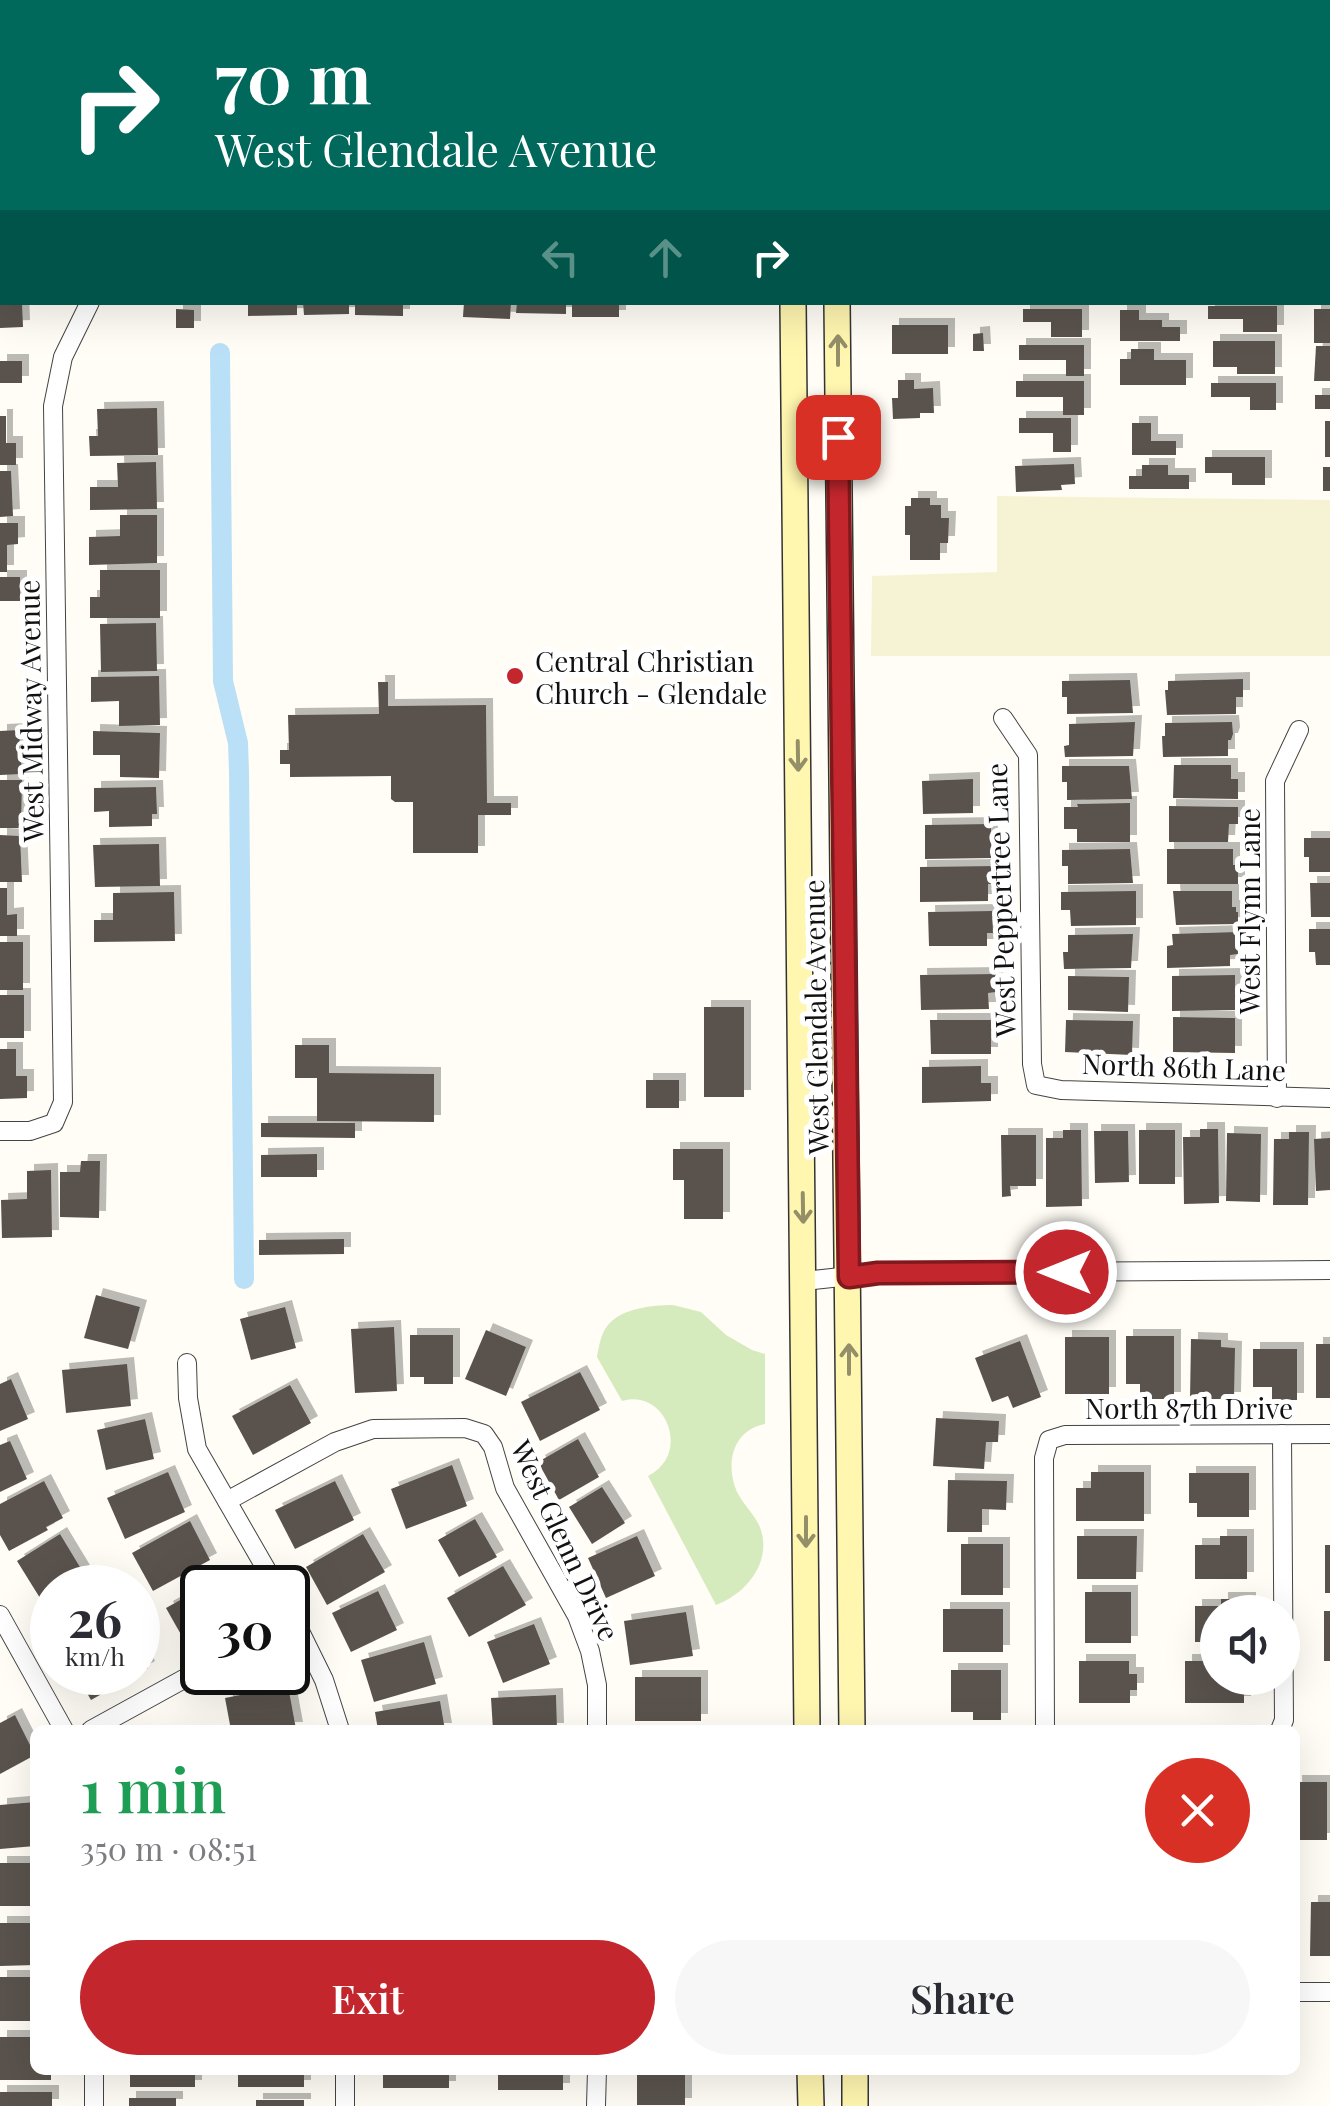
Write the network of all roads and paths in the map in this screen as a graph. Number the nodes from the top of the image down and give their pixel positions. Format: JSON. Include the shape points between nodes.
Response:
{"nodes":[{"id":1,"x":89,"y":305,"type":"edge"},
{"id":2,"x":794,"y":305,"type":"edge"},
{"id":3,"x":838,"y":305,"type":"edge"},
{"id":4,"x":1003,"y":718,"type":"dead end"},
{"id":5,"x":1300,"y":730,"type":"dead end"},
{"id":6,"x":1036,"y":1085,"type":"joint"},
{"id":7,"x":1277,"y":1098,"type":"junction"},
{"id":8,"x":1330,"y":1098,"type":"edge"},
{"id":9,"x":0,"y":1131,"type":"edge"},
{"id":10,"x":1330,"y":1270,"type":"edge"},
{"id":11,"x":849,"y":1277,"type":"junction"},
{"id":12,"x":804,"y":1282,"type":"junction"},
{"id":13,"x":187,"y":1363,"type":"dead end"},
{"id":14,"x":1282,"y":1434,"type":"junction"},
{"id":15,"x":1330,"y":1434,"type":"edge"},
{"id":16,"x":227,"y":1501,"type":"junction"},
{"id":17,"x":263,"y":1565,"type":"edge"},
{"id":18,"x":0,"y":1615,"type":"edge"},
{"id":19,"x":310,"y":1654,"type":"edge"},
{"id":20,"x":180,"y":1681,"type":"edge"},
{"id":21,"x":61,"y":1725,"type":"edge"},
{"id":22,"x":100,"y":1725,"type":"edge"},
{"id":23,"x":338,"y":1725,"type":"edge"},
{"id":24,"x":597,"y":1725,"type":"edge"},
{"id":25,"x":808,"y":1725,"type":"edge"},
{"id":26,"x":852,"y":1725,"type":"edge"},
{"id":27,"x":1045,"y":1725,"type":"edge"},
{"id":28,"x":1282,"y":1725,"type":"edge"},
{"id":29,"x":1300,"y":1992,"type":"edge"},
{"id":30,"x":1330,"y":1992,"type":"edge"},
{"id":31,"x":94,"y":2075,"type":"edge"},
{"id":32,"x":345,"y":2075,"type":"edge"},
{"id":33,"x":597,"y":2075,"type":"edge"},
{"id":34,"x":810,"y":2075,"type":"edge"},
{"id":35,"x":855,"y":2075,"type":"edge"},
{"id":36,"x":94,"y":2106,"type":"edge"},
{"id":37,"x":345,"y":2106,"type":"edge"},
{"id":38,"x":596,"y":2106,"type":"edge"},
{"id":39,"x":810,"y":2106,"type":"edge"},
{"id":40,"x":855,"y":2106,"type":"edge"}],
"edges":[{"from":1,"to":9,"type":"street","name":"West Midway Avenue","via":[[64,357],[53,406],[63,1102],[54,1123]]},
{"from":2,"to":12,"type":"main road","name":"West Glendale Avenue","one_way":true},
{"from":11,"to":3,"type":"main road","name":"West Glendale Avenue","one_way":true},
{"from":4,"to":6,"type":"street","name":"West Peppertree Lane","via":[[1028,755]]},
{"from":5,"to":7,"type":"street","name":"West Flynn Lane","via":[[1275,781]]},
{"from":6,"to":7,"type":"street","name":"North 86th Lane"},
{"from":7,"to":8,"type":"street","name":"North 86th Lane"},
{"from":10,"to":11,"type":"street"},
{"from":11,"to":12,"type":"street"},
{"from":26,"to":11,"type":"main road","name":"West Glendale Avenue","one_way":true},
{"from":12,"to":25,"type":"main road","name":"West Glendale Avenue","one_way":true},
{"from":13,"to":16,"type":"street","via":[[197,1449]]},
{"from":14,"to":15,"type":"street","name":"North 87th Drive"},
{"from":14,"to":27,"type":"street","name":"North 87th Drive","via":[[1048,1440]]},
{"from":14,"to":28,"type":"street"},
{"from":16,"to":17,"type":"street"},
{"from":16,"to":24,"type":"street","name":"West Glenn Drive","via":[[334,1442],[373,1429],[466,1428],[484,1434],[505,1488],[577,1616],[597,1685]]},
{"from":18,"to":21,"type":"street"},
{"from":19,"to":23,"type":"street"},
{"from":20,"to":22,"type":"street"},
{"from":29,"to":30,"type":"street"},
{"from":31,"to":36,"type":"street"},
{"from":32,"to":37,"type":"street"},
{"from":33,"to":38,"type":"street"},
{"from":34,"to":39,"type":"main road"},
{"from":35,"to":40,"type":"main road"}]}
